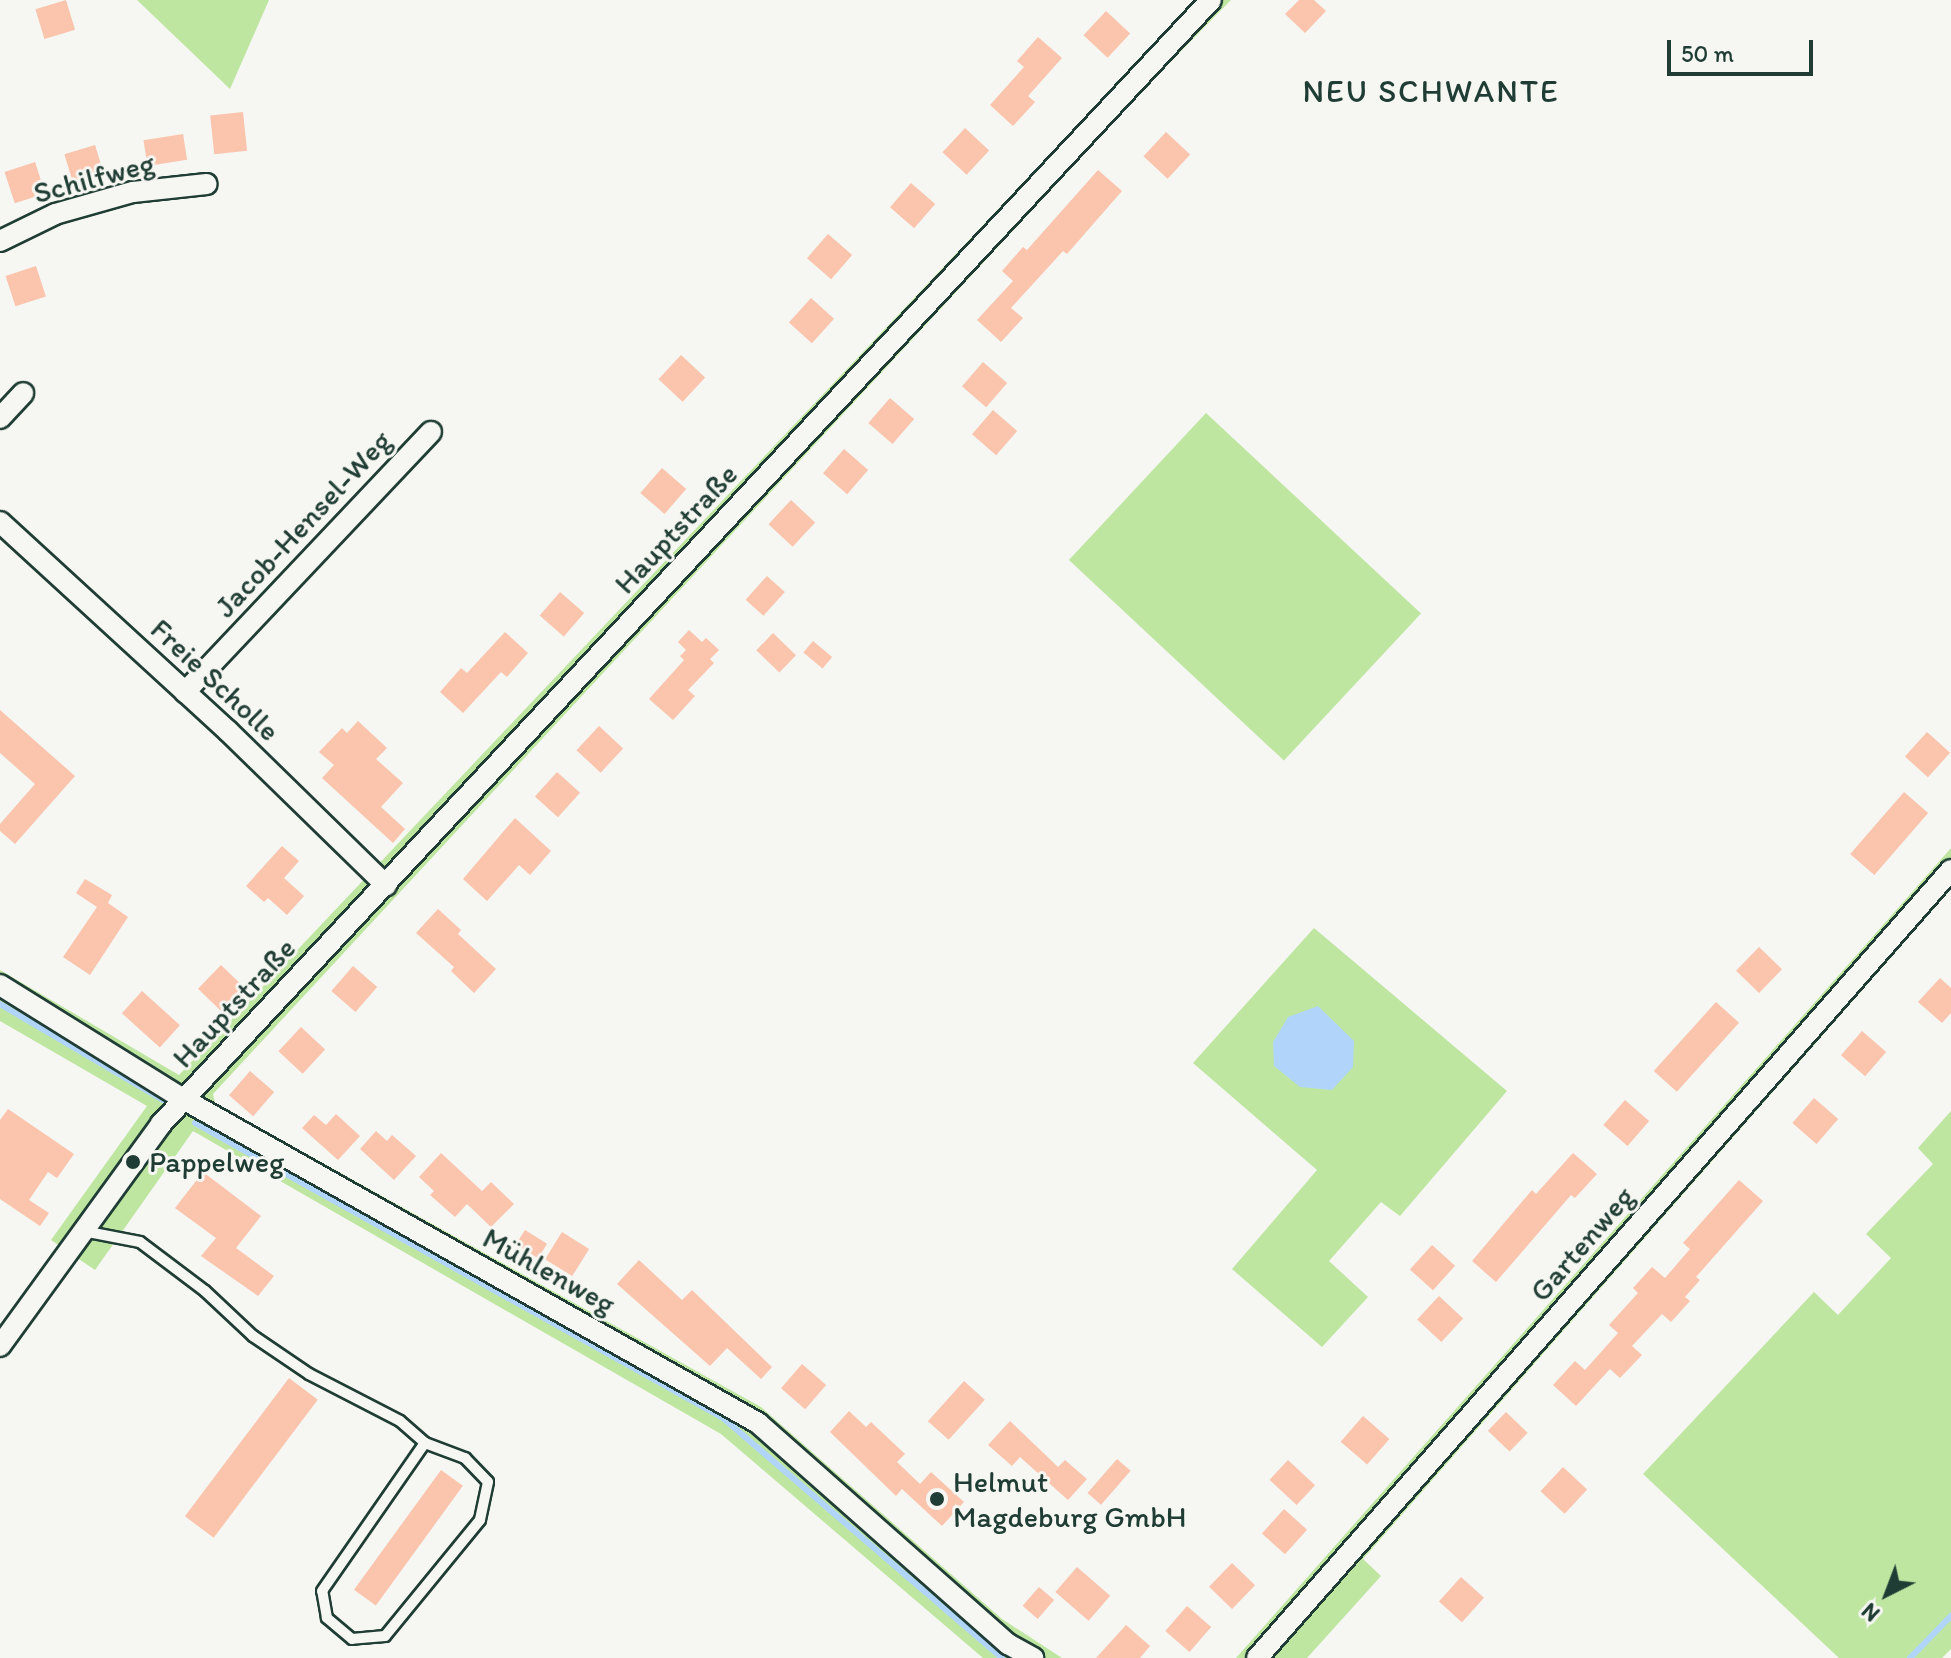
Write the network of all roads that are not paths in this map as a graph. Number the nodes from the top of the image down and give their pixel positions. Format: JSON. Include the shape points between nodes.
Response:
{"nodes":[{"id":1,"x":1211,"y":0,"type":"edge"},
{"id":2,"x":207,"y":184,"type":"dead end"},
{"id":3,"x":0,"y":241,"type":"edge"},
{"id":4,"x":23,"y":393,"type":"dead end"},
{"id":5,"x":0,"y":418,"type":"edge"},
{"id":6,"x":431,"y":432,"type":"dead end"},
{"id":7,"x":0,"y":522,"type":"edge"},
{"id":8,"x":185,"y":692,"type":"junction"},
{"id":9,"x":1951,"y":870,"type":"edge"},
{"id":10,"x":386,"y":885,"type":"junction"},
{"id":11,"x":0,"y":985,"type":"edge"},
{"id":12,"x":185,"y":1100,"type":"junction"},
{"id":13,"x":83,"y":1231,"type":"junction"},
{"id":14,"x":0,"y":1346,"type":"edge"},
{"id":15,"x":425,"y":1443,"type":"junction"},
{"id":16,"x":1033,"y":1658,"type":"edge"},
{"id":17,"x":1257,"y":1658,"type":"edge"}],
"edges":[{"from":1,"to":10,"type":"street","name":"Hauptstraße"},
{"from":2,"to":3,"type":"street","name":"Schilfweg","via":[[133,192],[55,214]]},
{"from":4,"to":5,"type":"street"},
{"from":6,"to":8,"type":"street","name":"Jacob-Hensel-Weg"},
{"from":7,"to":8,"type":"street","name":"Freie Scholle"},
{"from":8,"to":10,"type":"street","name":"Freie Scholle"},
{"from":9,"to":17,"type":"street","name":"Gartenweg"},
{"from":10,"to":12,"type":"street","name":"Hauptstraße"},
{"from":11,"to":12,"type":"street","name":"Mühlenweg"},
{"from":12,"to":13,"type":"street","via":[[161,1124]]},
{"from":12,"to":16,"type":"street","name":"Mühlenweg","via":[[758,1423],[1008,1644]]},
{"from":13,"to":14,"type":"street"},
{"from":13,"to":15,"type":"lane","via":[[140,1242],[253,1336],[309,1374],[400,1421]]},
{"from":15,"to":15,"type":"lane","via":[[465,1458],[488,1482],[480,1520],[385,1636],[352,1639],[327,1618],[322,1591]]}]}
